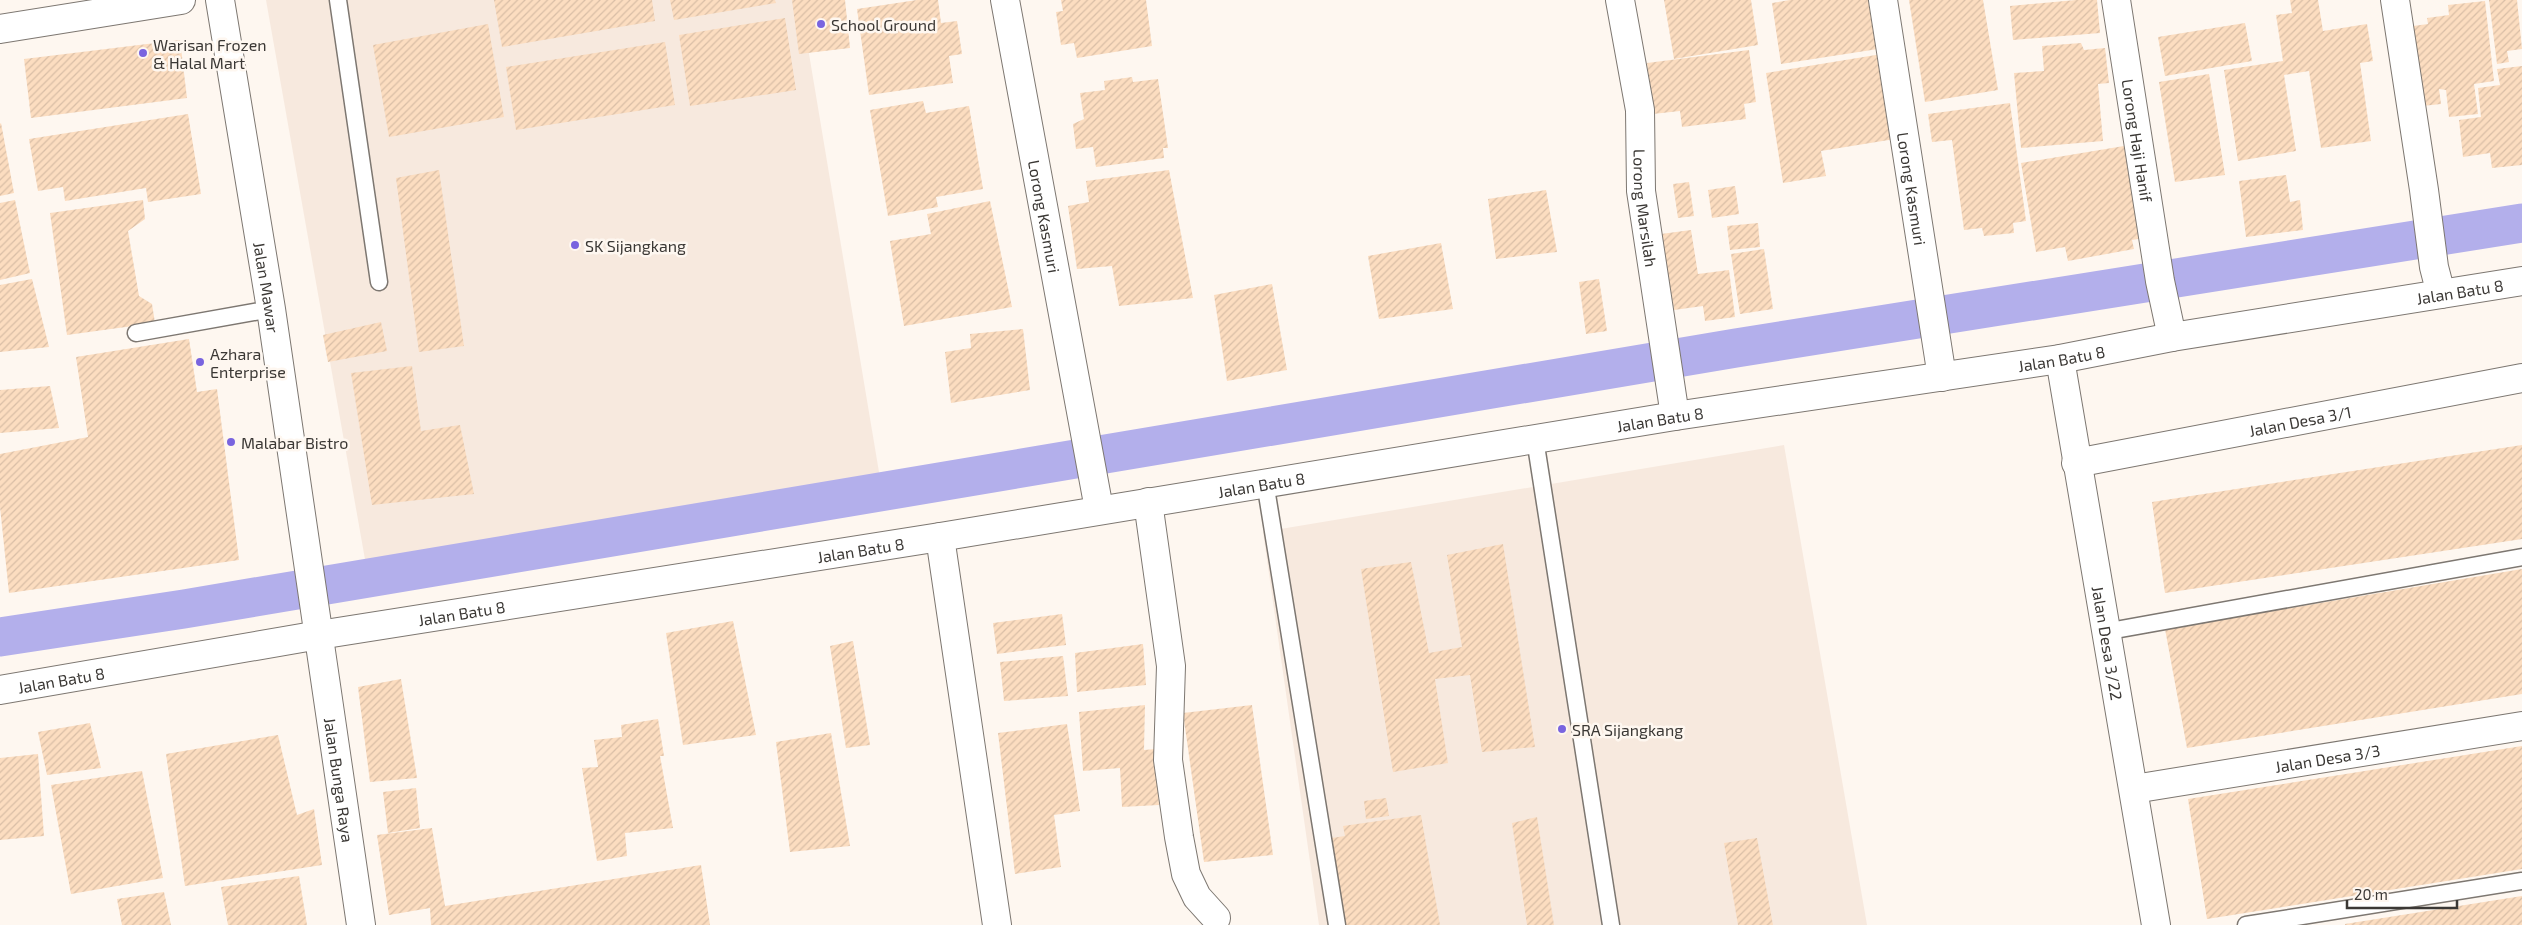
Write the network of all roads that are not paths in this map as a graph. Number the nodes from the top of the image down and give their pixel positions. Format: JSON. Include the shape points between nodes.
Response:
{"nodes":[{"id":1,"x":181,"y":0,"type":"edge"},
{"id":2,"x":220,"y":0,"type":"edge"},
{"id":3,"x":338,"y":0,"type":"edge"},
{"id":4,"x":1005,"y":0,"type":"edge"},
{"id":5,"x":1620,"y":0,"type":"edge"},
{"id":6,"x":1884,"y":0,"type":"edge"},
{"id":7,"x":2116,"y":0,"type":"edge"},
{"id":8,"x":2395,"y":0,"type":"edge"},
{"id":9,"x":0,"y":29,"type":"edge"},
{"id":10,"x":2522,"y":281,"type":"edge"},
{"id":11,"x":379,"y":282,"type":"dead end"},
{"id":12,"x":2441,"y":294,"type":"junction"},
{"id":13,"x":270,"y":309,"type":"junction"},
{"id":14,"x":2169,"y":327,"type":"junction"},
{"id":15,"x":136,"y":333,"type":"dead end"},
{"id":16,"x":2060,"y":359,"type":"junction"},
{"id":17,"x":1942,"y":377,"type":"junction"},
{"id":18,"x":2522,"y":378,"type":"edge"},
{"id":19,"x":1675,"y":416,"type":"junction"},
{"id":20,"x":1535,"y":439,"type":"junction"},
{"id":21,"x":2076,"y":463,"type":"junction"},
{"id":22,"x":1265,"y":482,"type":"junction"},
{"id":23,"x":1097,"y":497,"type":"junction"},
{"id":24,"x":1148,"y":502,"type":"junction"},
{"id":25,"x":940,"y":537,"type":"junction"},
{"id":26,"x":2522,"y":557,"type":"edge"},
{"id":27,"x":318,"y":624,"type":"junction"},
{"id":28,"x":2104,"y":632,"type":"junction"},
{"id":29,"x":0,"y":690,"type":"edge"},
{"id":30,"x":2522,"y":726,"type":"edge"},
{"id":31,"x":2134,"y":789,"type":"junction"},
{"id":32,"x":2522,"y":881,"type":"edge"},
{"id":33,"x":1216,"y":918,"type":"dead end"},
{"id":34,"x":361,"y":925,"type":"edge"},
{"id":35,"x":997,"y":925,"type":"edge"},
{"id":36,"x":1337,"y":925,"type":"edge"},
{"id":37,"x":1611,"y":925,"type":"edge"},
{"id":38,"x":2156,"y":925,"type":"edge"},
{"id":39,"x":2246,"y":925,"type":"edge"}],
"edges":[{"from":1,"to":9,"type":"street"},
{"from":2,"to":13,"type":"street","name":"Jalan Mawar"},
{"from":3,"to":11,"type":"lane"},
{"from":4,"to":23,"type":"street","name":"Lorong Kasmuri"},
{"from":5,"to":19,"type":"street","name":"Lorong Marsilah","via":[[1640,110],[1640,191]]},
{"from":6,"to":17,"type":"street","name":"Lorong Kasmuri"},
{"from":7,"to":14,"type":"street","name":"Lorong Haji Hanif"},
{"from":8,"to":12,"type":"street","via":[[2434,267]]},
{"from":10,"to":12,"type":"street","name":"Jalan Batu 8"},
{"from":12,"to":14,"type":"street","name":"Jalan Batu 8"},
{"from":13,"to":15,"type":"lane"},
{"from":13,"to":27,"type":"street","name":"Jalan Mawar"},
{"from":14,"to":16,"type":"street","name":"Jalan Batu 8"},
{"from":16,"to":17,"type":"street","name":"Jalan Batu 8"},
{"from":16,"to":21,"type":"street","name":"Jalan Desa 3/22"},
{"from":17,"to":19,"type":"street","name":"Jalan Batu 8"},
{"from":18,"to":21,"type":"street","name":"Jalan Desa 3/1"},
{"from":19,"to":20,"type":"street","name":"Jalan Batu 8"},
{"from":20,"to":22,"type":"street","name":"Jalan Batu 8"},
{"from":20,"to":37,"type":"lane"},
{"from":21,"to":28,"type":"street","name":"Jalan Desa 3/22"},
{"from":22,"to":24,"type":"street","name":"Jalan Batu 8"},
{"from":22,"to":36,"type":"lane"},
{"from":23,"to":24,"type":"street","name":"Jalan Batu 8"},
{"from":23,"to":25,"type":"street","name":"Jalan Batu 8"},
{"from":24,"to":33,"type":"street","via":[[1171,666],[1168,760],[1179,837],[1186,874],[1197,896]]},
{"from":25,"to":27,"type":"street","name":"Jalan Batu 8"},
{"from":25,"to":35,"type":"street"},
{"from":26,"to":28,"type":"lane"},
{"from":27,"to":29,"type":"street","name":"Jalan Batu 8"},
{"from":27,"to":34,"type":"street","name":"Jalan Bunga Raya"},
{"from":28,"to":31,"type":"street","name":"Jalan Desa 3/22"},
{"from":30,"to":31,"type":"street","name":"Jalan Desa 3/3"},
{"from":31,"to":38,"type":"street","name":"Jalan Desa 3/22"},
{"from":32,"to":39,"type":"lane"}]}
